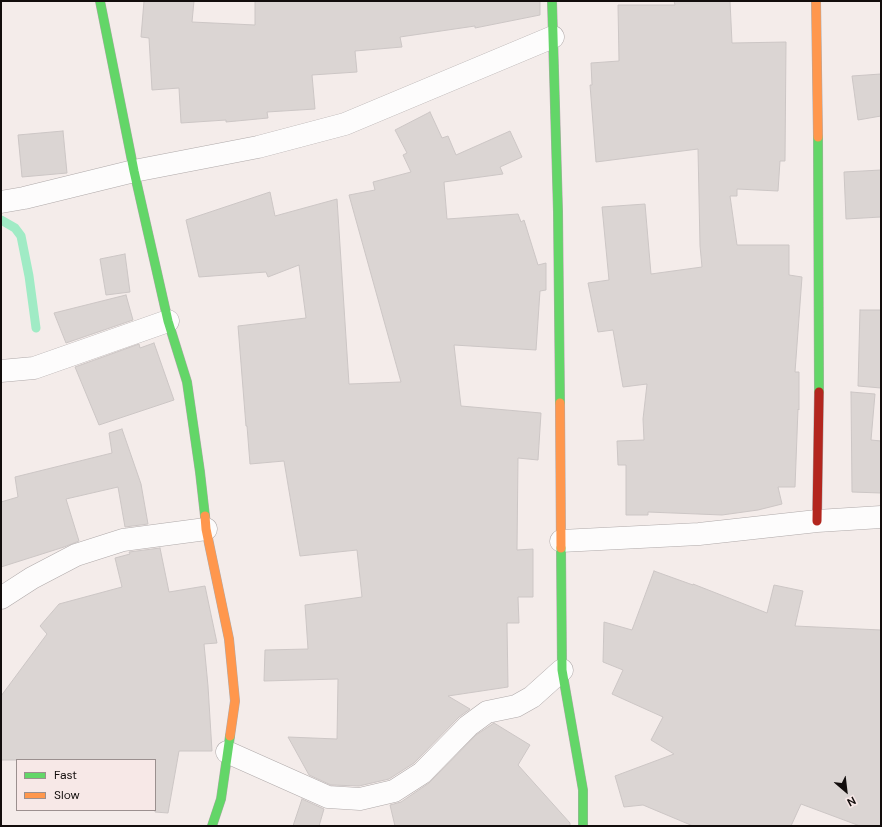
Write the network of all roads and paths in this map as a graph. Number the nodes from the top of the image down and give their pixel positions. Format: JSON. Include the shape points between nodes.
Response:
{"nodes":[{"id":1,"x":100,"y":1,"type":"edge"},
{"id":2,"x":552,"y":1,"type":"edge"},
{"id":3,"x":816,"y":1,"type":"edge"},
{"id":4,"x":553,"y":37,"type":"junction"},
{"id":5,"x":134,"y":171,"type":"junction"},
{"id":6,"x":1,"y":202,"type":"edge"},
{"id":7,"x":168,"y":321,"type":"junction"},
{"id":8,"x":1,"y":370,"type":"edge"},
{"id":9,"x":881,"y":517,"type":"edge"},
{"id":10,"x":817,"y":521,"type":"junction"},
{"id":11,"x":206,"y":529,"type":"junction"},
{"id":12,"x":561,"y":541,"type":"junction"},
{"id":13,"x":1,"y":598,"type":"edge"},
{"id":14,"x":562,"y":670,"type":"junction"},
{"id":15,"x":227,"y":752,"type":"junction"},
{"id":16,"x":212,"y":826,"type":"edge"},
{"id":17,"x":583,"y":826,"type":"edge"}],
"edges":[{"from":1,"to":5,"type":"street"},
{"from":2,"to":4,"type":"street"},
{"from":3,"to":10,"type":"street","via":[[819,367]]},
{"from":4,"to":5,"type":"street","via":[[345,124],[258,147]]},
{"from":4,"to":12,"type":"street","via":[[558,212]]},
{"from":5,"to":6,"type":"street"},
{"from":5,"to":7,"type":"street"},
{"from":7,"to":8,"type":"street","via":[[34,368]]},
{"from":7,"to":11,"type":"street","via":[[187,382]]},
{"from":9,"to":10,"type":"street"},
{"from":10,"to":12,"type":"street","via":[[699,534]]},
{"from":11,"to":13,"type":"street","via":[[122,540],[76,555]]},
{"from":11,"to":15,"type":"street","via":[[230,639],[235,701]]},
{"from":12,"to":14,"type":"street"},
{"from":14,"to":15,"type":"street","via":[[532,697],[516,706],[487,712],[468,726],[422,773],[394,792],[360,799],[328,797]]},
{"from":14,"to":17,"type":"street","via":[[583,790]]},
{"from":15,"to":16,"type":"street","via":[[221,799]]}]}
